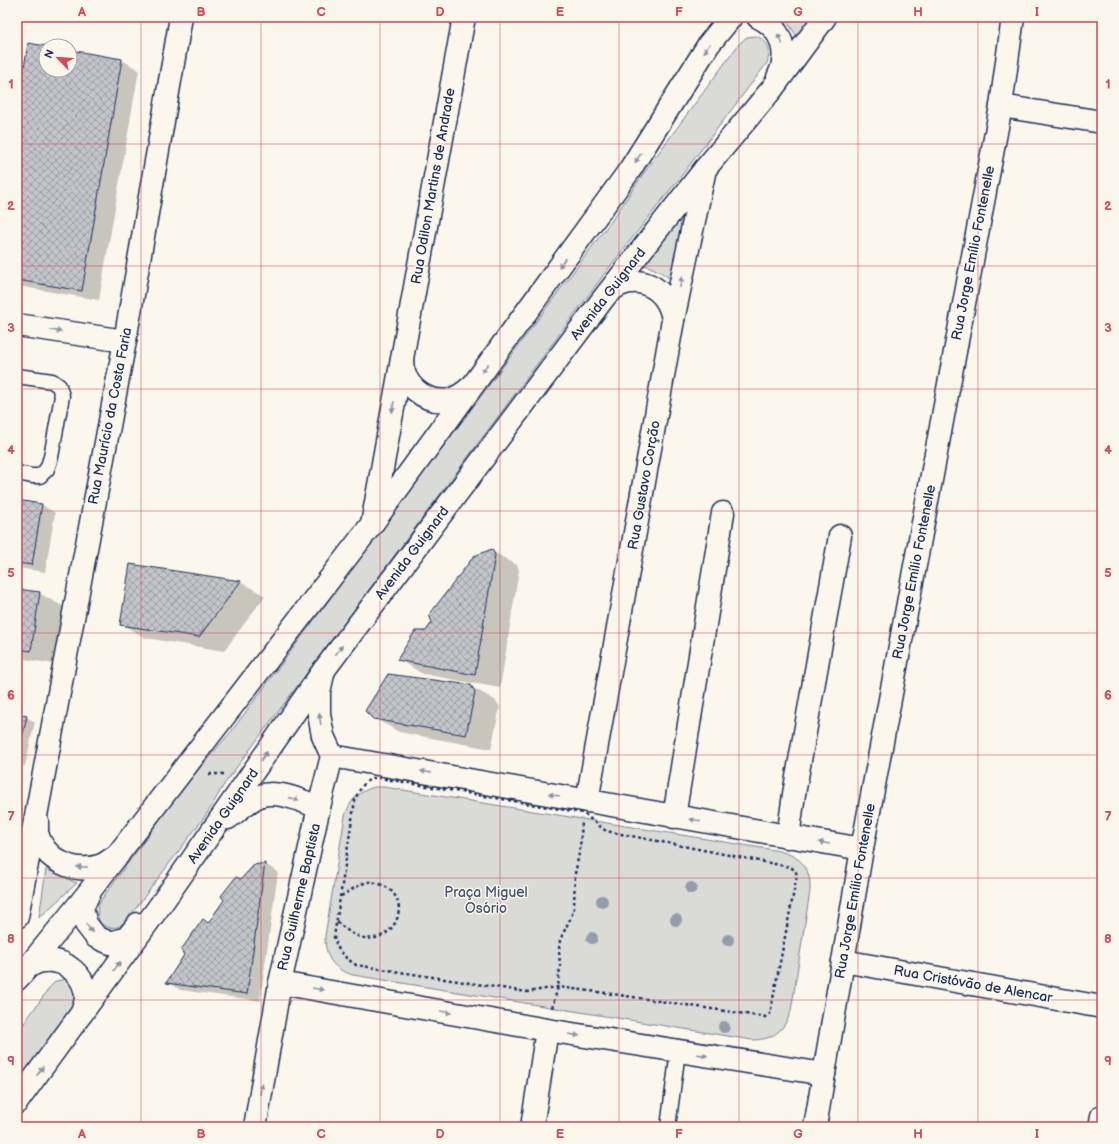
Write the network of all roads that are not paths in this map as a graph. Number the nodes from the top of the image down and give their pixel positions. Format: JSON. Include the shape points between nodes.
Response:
{"nodes":[{"id":1,"x":181,"y":17,"type":"edge"},
{"id":2,"x":464,"y":17,"type":"edge"},
{"id":3,"x":731,"y":17,"type":"edge"},
{"id":4,"x":758,"y":17,"type":"edge"},
{"id":5,"x":825,"y":17,"type":"edge"},
{"id":6,"x":1013,"y":17,"type":"edge"},
{"id":7,"x":772,"y":89,"type":"junction"},
{"id":8,"x":1001,"y":106,"type":"junction"},
{"id":9,"x":1102,"y":122,"type":"edge"},
{"id":10,"x":705,"y":169,"type":"junction"},
{"id":11,"x":604,"y":299,"type":"junction"},
{"id":12,"x":673,"y":320,"type":"junction"},
{"id":13,"x":17,"y":325,"type":"edge"},
{"id":14,"x":124,"y":341,"type":"junction"},
{"id":15,"x":402,"y":354,"type":"junction"},
{"id":16,"x":17,"y":376,"type":"edge"},
{"id":17,"x":470,"y":388,"type":"junction"},
{"id":18,"x":17,"y":473,"type":"edge"},
{"id":19,"x":723,"y":513,"type":"dead end"},
{"id":20,"x":372,"y":524,"type":"junction"},
{"id":21,"x":840,"y":536,"type":"dead end"},
{"id":22,"x":324,"y":670,"type":"junction"},
{"id":23,"x":332,"y":756,"type":"junction"},
{"id":24,"x":319,"y":807,"type":"junction"},
{"id":25,"x":585,"y":807,"type":"junction"},
{"id":26,"x":37,"y":814,"type":"junction"},
{"id":27,"x":674,"y":817,"type":"junction"},
{"id":28,"x":212,"y":832,"type":"junction"},
{"id":29,"x":788,"y":836,"type":"junction"},
{"id":30,"x":862,"y":850,"type":"junction"},
{"id":31,"x":118,"y":855,"type":"junction"},
{"id":32,"x":89,"y":892,"type":"junction"},
{"id":33,"x":164,"y":900,"type":"junction"},
{"id":34,"x":17,"y":916,"type":"edge"},
{"id":35,"x":843,"y":961,"type":"junction"},
{"id":36,"x":23,"y":973,"type":"edge"},
{"id":37,"x":280,"y":982,"type":"junction"},
{"id":38,"x":1102,"y":1007,"type":"edge"},
{"id":39,"x":82,"y":1013,"type":"junction"},
{"id":40,"x":547,"y":1030,"type":"junction"},
{"id":41,"x":678,"y":1051,"type":"junction"},
{"id":42,"x":824,"y":1074,"type":"junction"},
{"id":43,"x":17,"y":1102,"type":"edge"},
{"id":44,"x":1102,"y":1116,"type":"edge"},
{"id":45,"x":255,"y":1127,"type":"edge"},
{"id":46,"x":532,"y":1127,"type":"edge"},
{"id":47,"x":668,"y":1127,"type":"edge"},
{"id":48,"x":815,"y":1127,"type":"edge"},
{"id":49,"x":1100,"y":1127,"type":"edge"}],
"edges":[{"from":1,"to":14,"type":"street","name":"Rua Maurício da Costa Faria"},
{"from":2,"to":15,"type":"street","name":"Rua Odilon Martins de Andrade"},
{"from":3,"to":17,"type":"street","one_way":true,"via":[[709,44],[629,171]]},
{"from":7,"to":4,"type":"street","one_way":true,"via":[[783,62],[783,43],[773,27]]},
{"from":5,"to":7,"type":"street","name":"Avenida Guignard"},
{"from":6,"to":8,"type":"street","name":"Rua Jorge Emílio Fontenelle"},
{"from":7,"to":10,"type":"street","name":"Avenida Guignard"},
{"from":8,"to":9,"type":"street"},
{"from":8,"to":30,"type":"street","name":"Rua Jorge Emílio Fontenelle"},
{"from":10,"to":11,"type":"street","name":"Avenida Guignard"},
{"from":12,"to":10,"type":"street","name":"Rua Gustavo Corção","one_way":true},
{"from":11,"to":12,"type":"street","via":[[609,292],[624,284],[633,282],[650,285],[664,296]]},
{"from":22,"to":11,"type":"street","name":"Avenida Guignard","one_way":true},
{"from":12,"to":25,"type":"street","name":"Rua Gustavo Corção"},
{"from":13,"to":14,"type":"street","one_way":true},
{"from":14,"to":26,"type":"street","name":"Rua Maurício da Costa Faria"},
{"from":15,"to":17,"type":"street","name":"Rua Odilon Martins de Andrade","via":[[402,367],[406,379],[424,396],[436,400],[449,400]]},
{"from":15,"to":20,"type":"street","name":"Rua Odilon Martins de Andrade","one_way":true},
{"from":16,"to":18,"type":"lane","via":[[52,382],[59,386],[62,396],[47,469],[40,476]]},
{"from":17,"to":20,"type":"street"},
{"from":19,"to":27,"type":"street"},
{"from":20,"to":31,"type":"street"},
{"from":21,"to":29,"type":"street"},
{"from":23,"to":22,"type":"street","one_way":true,"via":[[323,736],[319,714],[319,692]]},
{"from":28,"to":22,"type":"street","name":"Avenida Guignard","one_way":true},
{"from":23,"to":24,"type":"street","name":"Rua Guilherme Baptista"},
{"from":25,"to":23,"type":"street","one_way":true},
{"from":28,"to":24,"type":"street","one_way":true,"via":[[259,796],[276,794]]},
{"from":24,"to":37,"type":"street","name":"Rua Guilherme Baptista"},
{"from":25,"to":27,"type":"street"},
{"from":31,"to":26,"type":"street","name":"Rua Maurício da Costa Faria","one_way":true,"via":[[100,866],[80,869],[61,863],[46,851],[38,834]]},
{"from":26,"to":34,"type":"street","name":"Rua Maurício da Costa Faria"},
{"from":29,"to":27,"type":"street","one_way":true},
{"from":28,"to":33,"type":"street","name":"Avenida Guignard"},
{"from":30,"to":29,"type":"street","one_way":true},
{"from":30,"to":35,"type":"street","name":"Rua Jorge Emílio Fontenelle"},
{"from":31,"to":32,"type":"street"},
{"from":32,"to":33,"type":"street","one_way":true,"via":[[82,908],[86,924],[96,937],[110,943],[127,938],[153,906]]},
{"from":32,"to":36,"type":"street"},
{"from":39,"to":33,"type":"street","name":"Avenida Guignard","one_way":true},
{"from":35,"to":38,"type":"street","name":"Rua Cristóvão de Alencar"},
{"from":35,"to":42,"type":"street","name":"Rua Jorge Emílio Fontenelle"},
{"from":36,"to":39,"type":"street","via":[[44,961],[60,962],[73,970],[82,982],[86,997]]},
{"from":37,"to":40,"type":"street","one_way":true},
{"from":45,"to":37,"type":"street","name":"Rua Guilherme Baptista","one_way":true},
{"from":43,"to":39,"type":"street","name":"Avenida Guignard","one_way":true},
{"from":40,"to":41,"type":"street","one_way":true},
{"from":40,"to":46,"type":"street"},
{"from":41,"to":42,"type":"street","one_way":true},
{"from":41,"to":47,"type":"lane"},
{"from":42,"to":48,"type":"street","name":"Rua Jorge Emílio Fontenelle"},
{"from":44,"to":49,"type":"street"}]}
